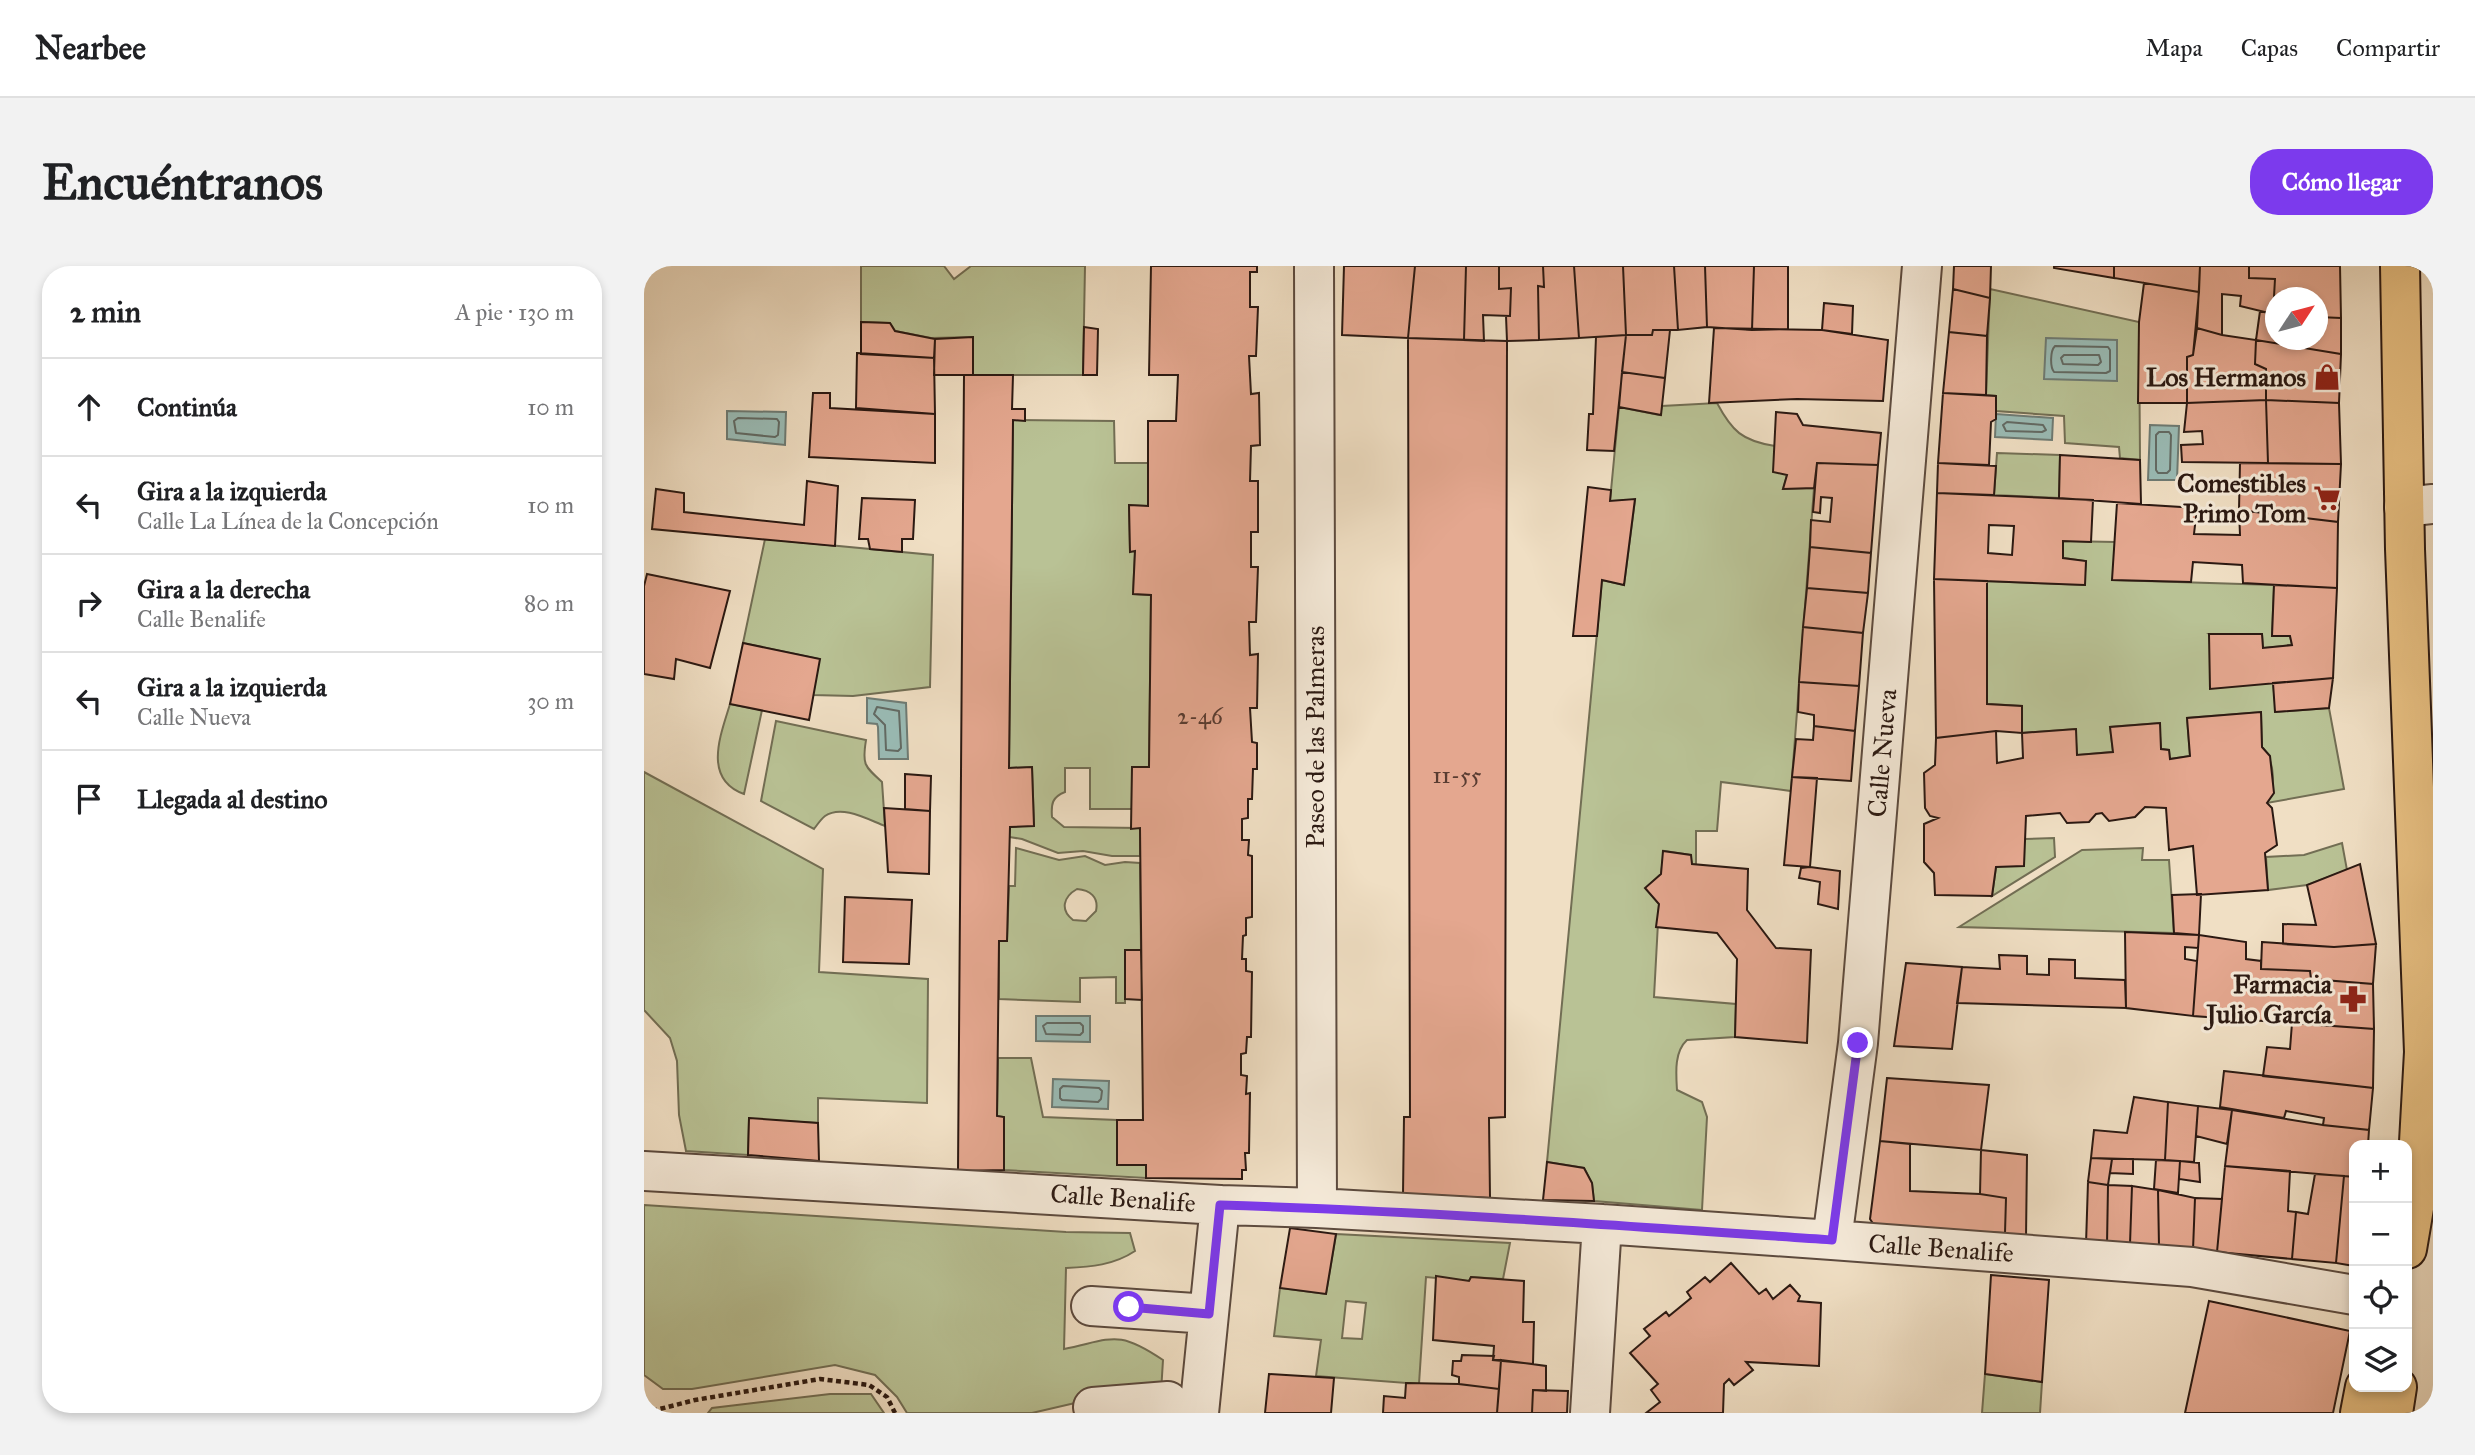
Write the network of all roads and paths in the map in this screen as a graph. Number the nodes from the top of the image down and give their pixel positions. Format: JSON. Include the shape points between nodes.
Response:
{"nodes":[{"id":1,"x":1314,"y":266,"type":"edge"},
{"id":2,"x":1922,"y":266,"type":"edge"},
{"id":3,"x":2400,"y":266,"type":"edge"},
{"id":4,"x":2419,"y":506,"type":"edge"},
{"id":5,"x":644,"y":1171,"type":"edge"},
{"id":6,"x":2424,"y":1196,"type":"edge"},
{"id":7,"x":1220,"y":1205,"type":"junction"},
{"id":8,"x":1317,"y":1208,"type":"junction"},
{"id":9,"x":1602,"y":1224,"type":"junction"},
{"id":10,"x":2412,"y":1233,"type":"edge"},
{"id":11,"x":1832,"y":1240,"type":"junction"},
{"id":12,"x":2349,"y":1294,"type":"edge"},
{"id":13,"x":1091,"y":1306,"type":"dead end"},
{"id":14,"x":1209,"y":1314,"type":"junction"},
{"id":15,"x":2364,"y":1392,"type":"edge"},
{"id":16,"x":2397,"y":1392,"type":"edge"},
{"id":17,"x":1093,"y":1407,"type":"dead end"},
{"id":18,"x":644,"y":1413,"type":"edge"},
{"id":19,"x":895,"y":1413,"type":"edge"},
{"id":20,"x":1167,"y":1413,"type":"edge"},
{"id":21,"x":1199,"y":1413,"type":"edge"},
{"id":22,"x":1590,"y":1413,"type":"edge"},
{"id":23,"x":2360,"y":1413,"type":"edge"},
{"id":24,"x":2393,"y":1413,"type":"edge"}],
"edges":[{"from":1,"to":8,"type":"street","name":"Paseo de las Palmeras"},
{"from":2,"to":11,"type":"street","name":"Calle Nueva","via":[[1858,1043]]},
{"from":3,"to":4,"type":"highway"},
{"from":4,"to":6,"type":"highway"},
{"from":5,"to":7,"type":"street","name":"Calle Benalife"},
{"from":6,"to":10,"type":"highway"},
{"from":7,"to":8,"type":"street","name":"Calle Benalife"},
{"from":7,"to":14,"type":"street"},
{"from":8,"to":9,"type":"street","name":"Calle Benalife"},
{"from":9,"to":11,"type":"street","name":"Calle Benalife"},
{"from":9,"to":22,"type":"street"},
{"from":11,"to":12,"type":"street","name":"Calle Benalife","via":[[2192,1267]]},
{"from":13,"to":14,"type":"street"},
{"from":14,"to":21,"type":"street"},
{"from":15,"to":23,"type":"highway"},
{"from":16,"to":24,"type":"highway"},
{"from":17,"to":20,"type":"street","via":[[1168,1401]]},
{"from":18,"to":19,"type":"path","via":[[820,1379],[869,1385],[887,1397]]}]}
